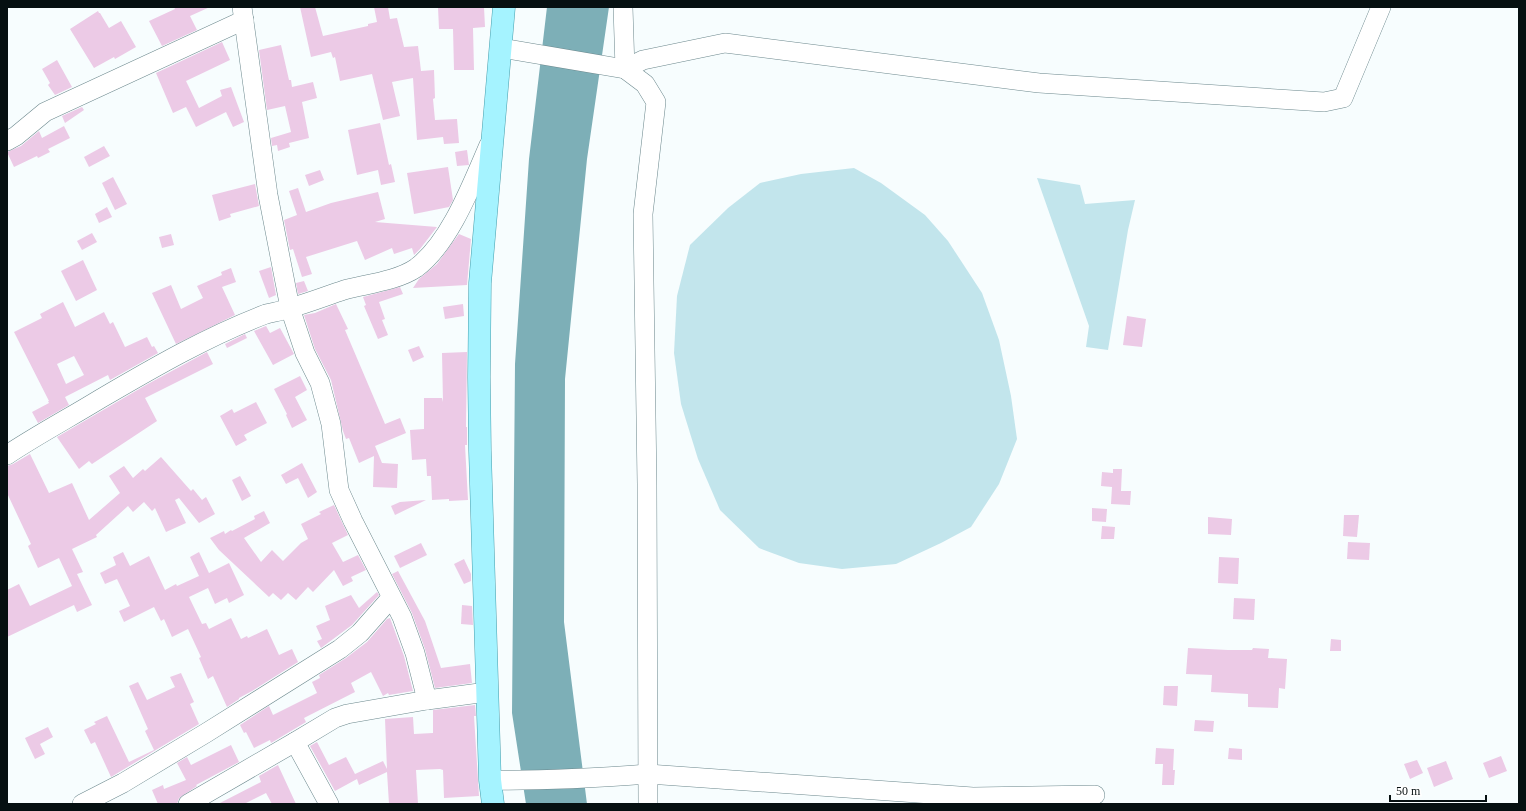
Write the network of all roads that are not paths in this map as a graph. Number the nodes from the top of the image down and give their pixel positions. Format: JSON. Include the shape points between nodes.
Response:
{"nodes":[{"id":1,"x":504,"y":7,"type":"edge"},
{"id":2,"x":623,"y":7,"type":"edge"},
{"id":3,"x":1381,"y":7,"type":"edge"},
{"id":4,"x":243,"y":14,"type":"edge"},
{"id":5,"x":501,"y":48,"type":"junction"},
{"id":6,"x":620,"y":68,"type":"junction"},
{"id":7,"x":492,"y":136,"type":"junction"},
{"id":8,"x":7,"y":141,"type":"edge"},
{"id":9,"x":290,"y":308,"type":"junction"},
{"id":10,"x":7,"y":455,"type":"edge"},
{"id":11,"x":391,"y":598,"type":"junction"},
{"id":12,"x":487,"y":692,"type":"junction"},
{"id":13,"x":427,"y":700,"type":"junction"},
{"id":14,"x":295,"y":742,"type":"junction"},
{"id":15,"x":648,"y":774,"type":"junction"},
{"id":16,"x":490,"y":780,"type":"junction"},
{"id":17,"x":1095,"y":795,"type":"dead end"},
{"id":18,"x":973,"y":801,"type":"edge"},
{"id":19,"x":82,"y":804,"type":"edge"},
{"id":20,"x":188,"y":804,"type":"edge"},
{"id":21,"x":328,"y":804,"type":"edge"},
{"id":22,"x":493,"y":804,"type":"edge"},
{"id":23,"x":648,"y":804,"type":"edge"}],
"edges":[{"from":1,"to":5,"type":"main road"},
{"from":2,"to":6,"type":"street"},
{"from":3,"to":6,"type":"street","via":[[1343,98],[1324,102],[1039,83],[725,43],[643,60]]},
{"from":4,"to":8,"type":"street","via":[[45,112]]},
{"from":4,"to":9,"type":"street","via":[[268,195]]},
{"from":5,"to":6,"type":"street"},
{"from":5,"to":7,"type":"main road"},
{"from":6,"to":15,"type":"street","via":[[645,84],[656,102],[643,214]]},
{"from":7,"to":9,"type":"street","via":[[452,224],[428,258],[402,276]]},
{"from":7,"to":12,"type":"main road","via":[[480,283],[479,377]]},
{"from":9,"to":10,"type":"street","via":[[267,314],[200,344],[122,386]]},
{"from":9,"to":11,"type":"street","via":[[320,384],[331,424],[339,490]]},
{"from":11,"to":13,"type":"street","via":[[402,617]]},
{"from":11,"to":19,"type":"street","via":[[360,633],[340,649],[123,783]]},
{"from":12,"to":13,"type":"street"},
{"from":12,"to":16,"type":"main road"},
{"from":13,"to":14,"type":"street","via":[[347,714],[335,718]]},
{"from":14,"to":20,"type":"street"},
{"from":14,"to":21,"type":"street"},
{"from":15,"to":16,"type":"street","via":[[517,781]]},
{"from":15,"to":18,"type":"street"},
{"from":15,"to":23,"type":"street"},
{"from":16,"to":22,"type":"main road"},
{"from":17,"to":18,"type":"street"}]}
